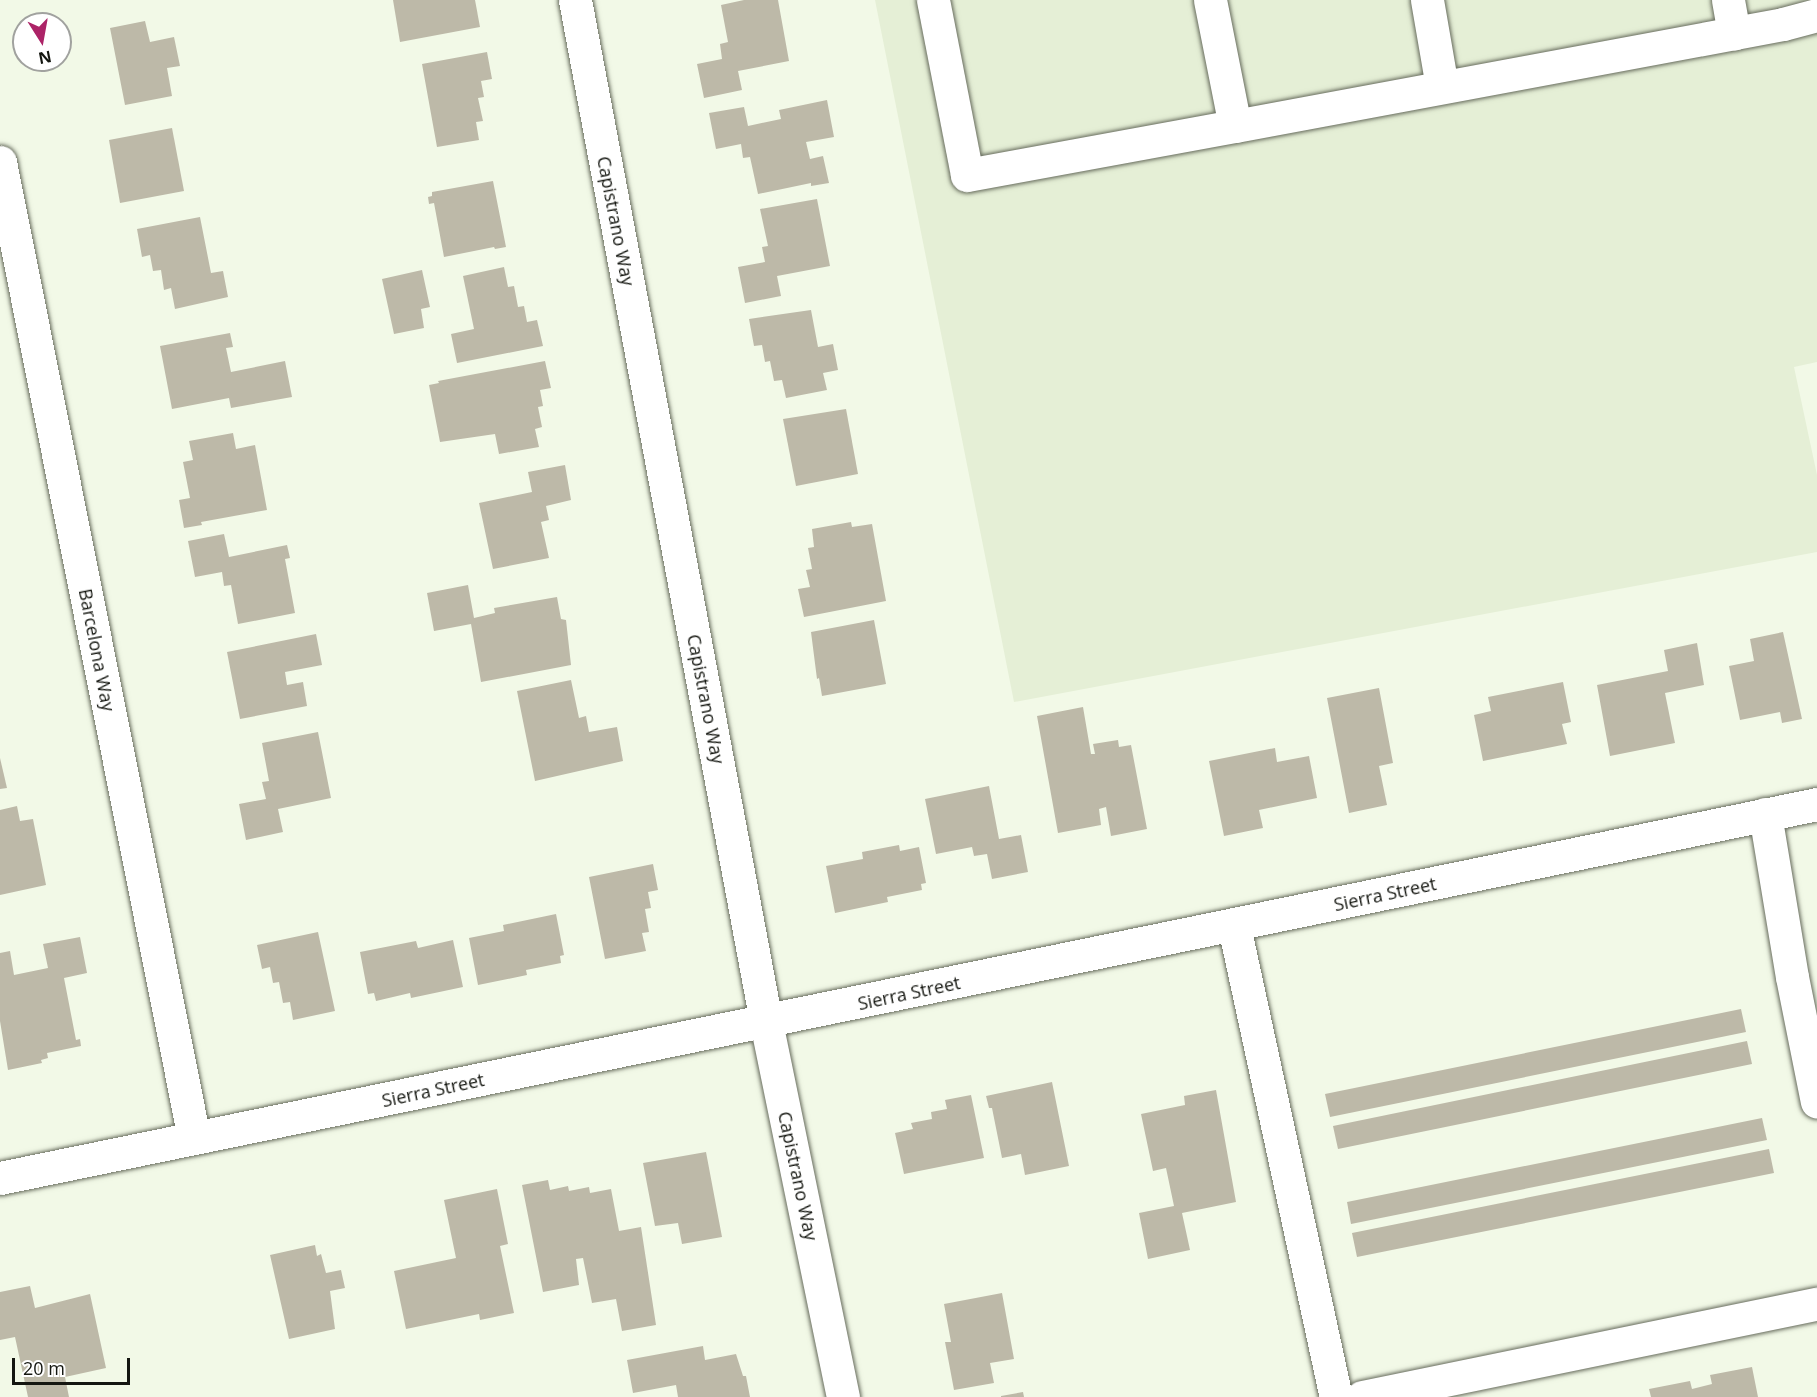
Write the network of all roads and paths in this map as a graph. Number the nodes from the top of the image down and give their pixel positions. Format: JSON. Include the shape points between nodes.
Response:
{"nodes":[{"id":1,"x":575,"y":0,"type":"edge"},
{"id":2,"x":933,"y":0,"type":"edge"},
{"id":3,"x":1210,"y":0,"type":"edge"},
{"id":4,"x":1427,"y":0,"type":"edge"},
{"id":5,"x":1728,"y":0,"type":"edge"},
{"id":6,"x":1817,"y":15,"type":"edge"},
{"id":7,"x":1734,"y":33,"type":"junction"},
{"id":8,"x":1442,"y":87,"type":"junction"},
{"id":9,"x":1235,"y":126,"type":"junction"},
{"id":10,"x":0,"y":162,"type":"edge"},
{"id":11,"x":1817,"y":804,"type":"edge"},
{"id":12,"x":1765,"y":814,"type":"junction"},
{"id":13,"x":1234,"y":926,"type":"junction"},
{"id":14,"x":1804,"y":974,"type":"edge"},
{"id":15,"x":766,"y":1022,"type":"junction"},
{"id":16,"x":1816,"y":1090,"type":"edge"},
{"id":17,"x":194,"y":1138,"type":"junction"},
{"id":18,"x":0,"y":1178,"type":"edge"},
{"id":19,"x":1817,"y":1304,"type":"edge"},
{"id":20,"x":843,"y":1397,"type":"edge"},
{"id":21,"x":1336,"y":1397,"type":"edge"},
{"id":22,"x":1362,"y":1397,"type":"edge"}],
"edges":[{"from":1,"to":15,"type":"street","name":"Capistrano Way"},
{"from":2,"to":9,"type":"street","via":[[967,175]]},
{"from":3,"to":9,"type":"street"},
{"from":4,"to":8,"type":"street"},
{"from":5,"to":7,"type":"street"},
{"from":6,"to":7,"type":"street"},
{"from":7,"to":8,"type":"street"},
{"from":8,"to":9,"type":"street"},
{"from":10,"to":17,"type":"street","name":"Barcelona Way"},
{"from":11,"to":12,"type":"street","name":"Sierra Street"},
{"from":12,"to":13,"type":"street","name":"Sierra Street"},
{"from":12,"to":14,"type":"street"},
{"from":13,"to":15,"type":"street","name":"Sierra Street"},
{"from":13,"to":21,"type":"street"},
{"from":14,"to":16,"type":"street"},
{"from":15,"to":17,"type":"street","name":"Sierra Street"},
{"from":15,"to":20,"type":"street","name":"Capistrano Way"},
{"from":17,"to":18,"type":"street","name":"Sierra Street"},
{"from":19,"to":22,"type":"street"}]}
